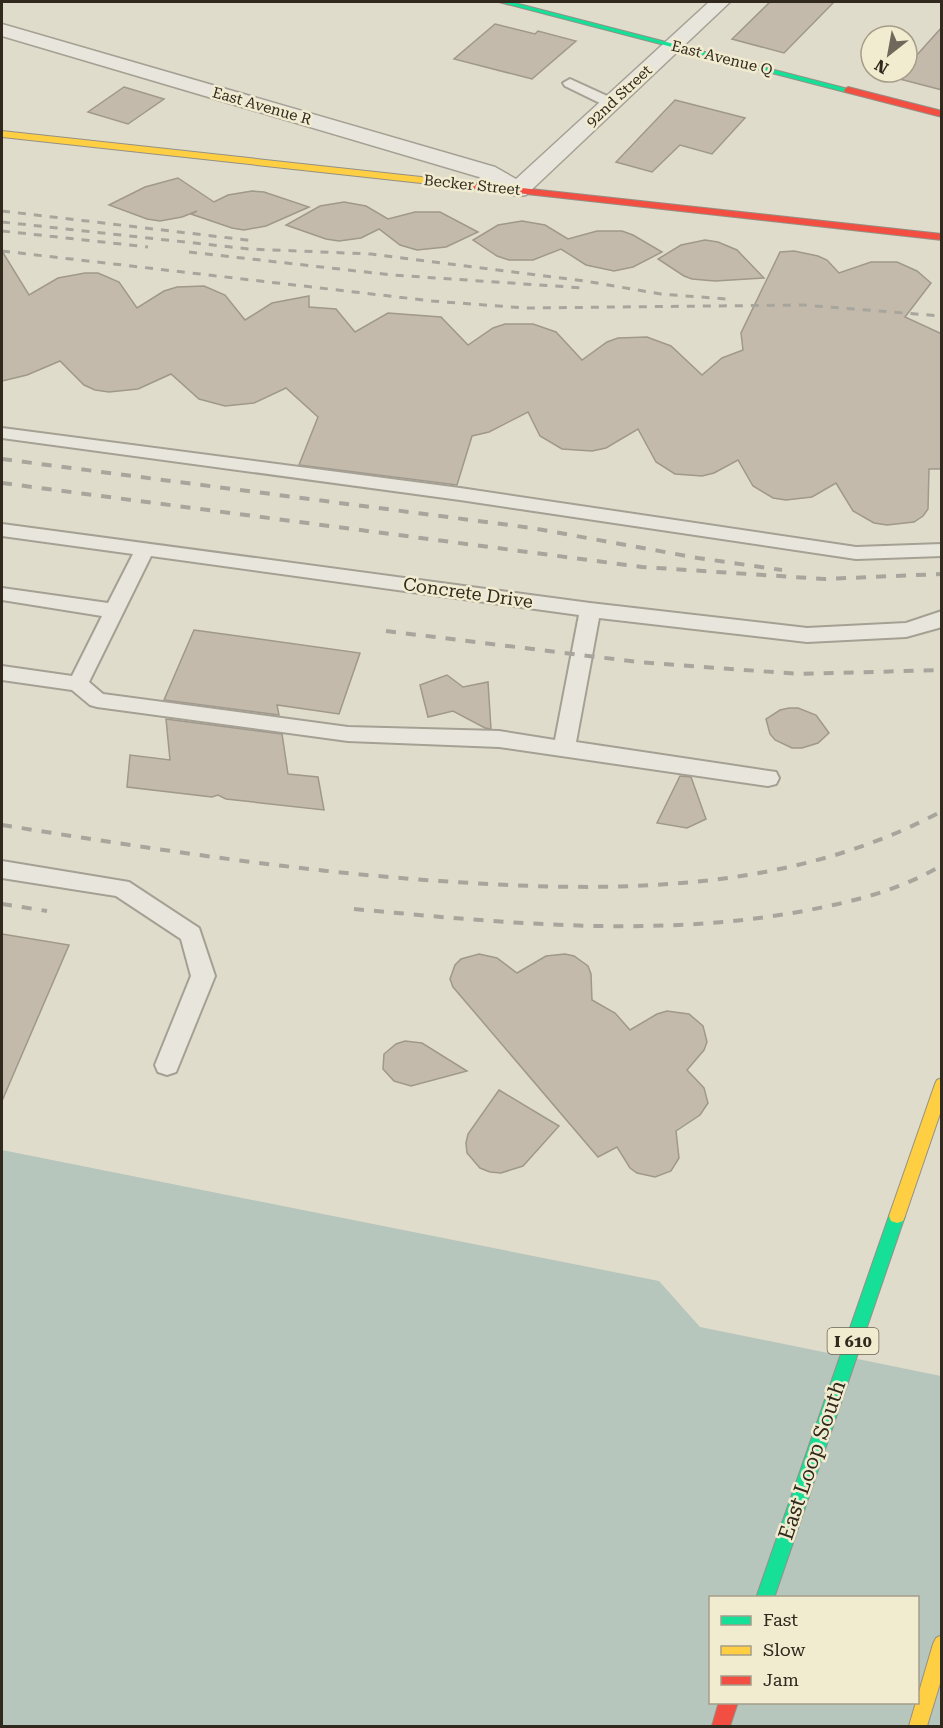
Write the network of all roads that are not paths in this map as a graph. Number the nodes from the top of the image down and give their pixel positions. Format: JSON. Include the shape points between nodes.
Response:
{"nodes":[{"id":1,"x":503,"y":2,"type":"edge"},
{"id":2,"x":720,"y":2,"type":"edge"},
{"id":3,"x":2,"y":30,"type":"edge"},
{"id":4,"x":673,"y":45,"type":"junction"},
{"id":5,"x":570,"y":83,"type":"dead end"},
{"id":6,"x":611,"y":103,"type":"junction"},
{"id":7,"x":942,"y":114,"type":"edge"},
{"id":8,"x":2,"y":134,"type":"edge"},
{"id":9,"x":518,"y":189,"type":"junction"},
{"id":10,"x":942,"y":237,"type":"edge"},
{"id":11,"x":2,"y":434,"type":"edge"},
{"id":12,"x":2,"y":530,"type":"edge"},
{"id":13,"x":145,"y":549,"type":"junction"},
{"id":14,"x":942,"y":550,"type":"edge"},
{"id":15,"x":2,"y":594,"type":"edge"},
{"id":16,"x":590,"y":610,"type":"junction"},
{"id":17,"x":114,"y":611,"type":"junction"},
{"id":18,"x":938,"y":620,"type":"edge"},
{"id":19,"x":2,"y":673,"type":"edge"},
{"id":20,"x":78,"y":684,"type":"junction"},
{"id":21,"x":564,"y":748,"type":"junction"},
{"id":22,"x":768,"y":778,"type":"dead end"},
{"id":23,"x":2,"y":870,"type":"edge"},
{"id":24,"x":167,"y":1065,"type":"dead end"},
{"id":25,"x":942,"y":1084,"type":"edge"},
{"id":26,"x":766,"y":1596,"type":"edge"},
{"id":27,"x":942,"y":1644,"type":"edge"},
{"id":28,"x":728,"y":1704,"type":"edge"},
{"id":29,"x":721,"y":1726,"type":"edge"},
{"id":30,"x":918,"y":1726,"type":"edge"}],
"edges":[{"from":1,"to":4,"type":"main road","name":"East Avenue Q"},
{"from":2,"to":4,"type":"street","name":"92nd Street"},
{"from":3,"to":9,"type":"street","name":"East Avenue R","via":[[487,172]]},
{"from":4,"to":6,"type":"street","name":"92nd Street"},
{"from":4,"to":7,"type":"main road","name":"East Avenue Q"},
{"from":5,"to":6,"type":"lane"},
{"from":6,"to":9,"type":"street","name":"92nd Street"},
{"from":8,"to":9,"type":"main road","name":"Becker Street"},
{"from":9,"to":10,"type":"main road","name":"Becker Street"},
{"from":11,"to":14,"type":"lane","via":[[460,494],[856,553]]},
{"from":12,"to":13,"type":"lane","name":"Concrete Drive"},
{"from":13,"to":16,"type":"lane","name":"Concrete Drive"},
{"from":13,"to":17,"type":"lane"},
{"from":15,"to":17,"type":"lane"},
{"from":16,"to":18,"type":"lane","name":"Concrete Drive","via":[[807,635],[906,630]]},
{"from":16,"to":21,"type":"lane"},
{"from":17,"to":20,"type":"lane"},
{"from":19,"to":20,"type":"lane"},
{"from":20,"to":21,"type":"lane","via":[[97,700],[337,733],[498,739]]},
{"from":21,"to":22,"type":"lane"},
{"from":23,"to":24,"type":"lane","via":[[121,888],[191,933],[203,976]]},
{"from":25,"to":26,"type":"main road","name":"East Loop South","number":"I 610"},
{"from":27,"to":30,"type":"main road"},
{"from":28,"to":29,"type":"main road"}]}
